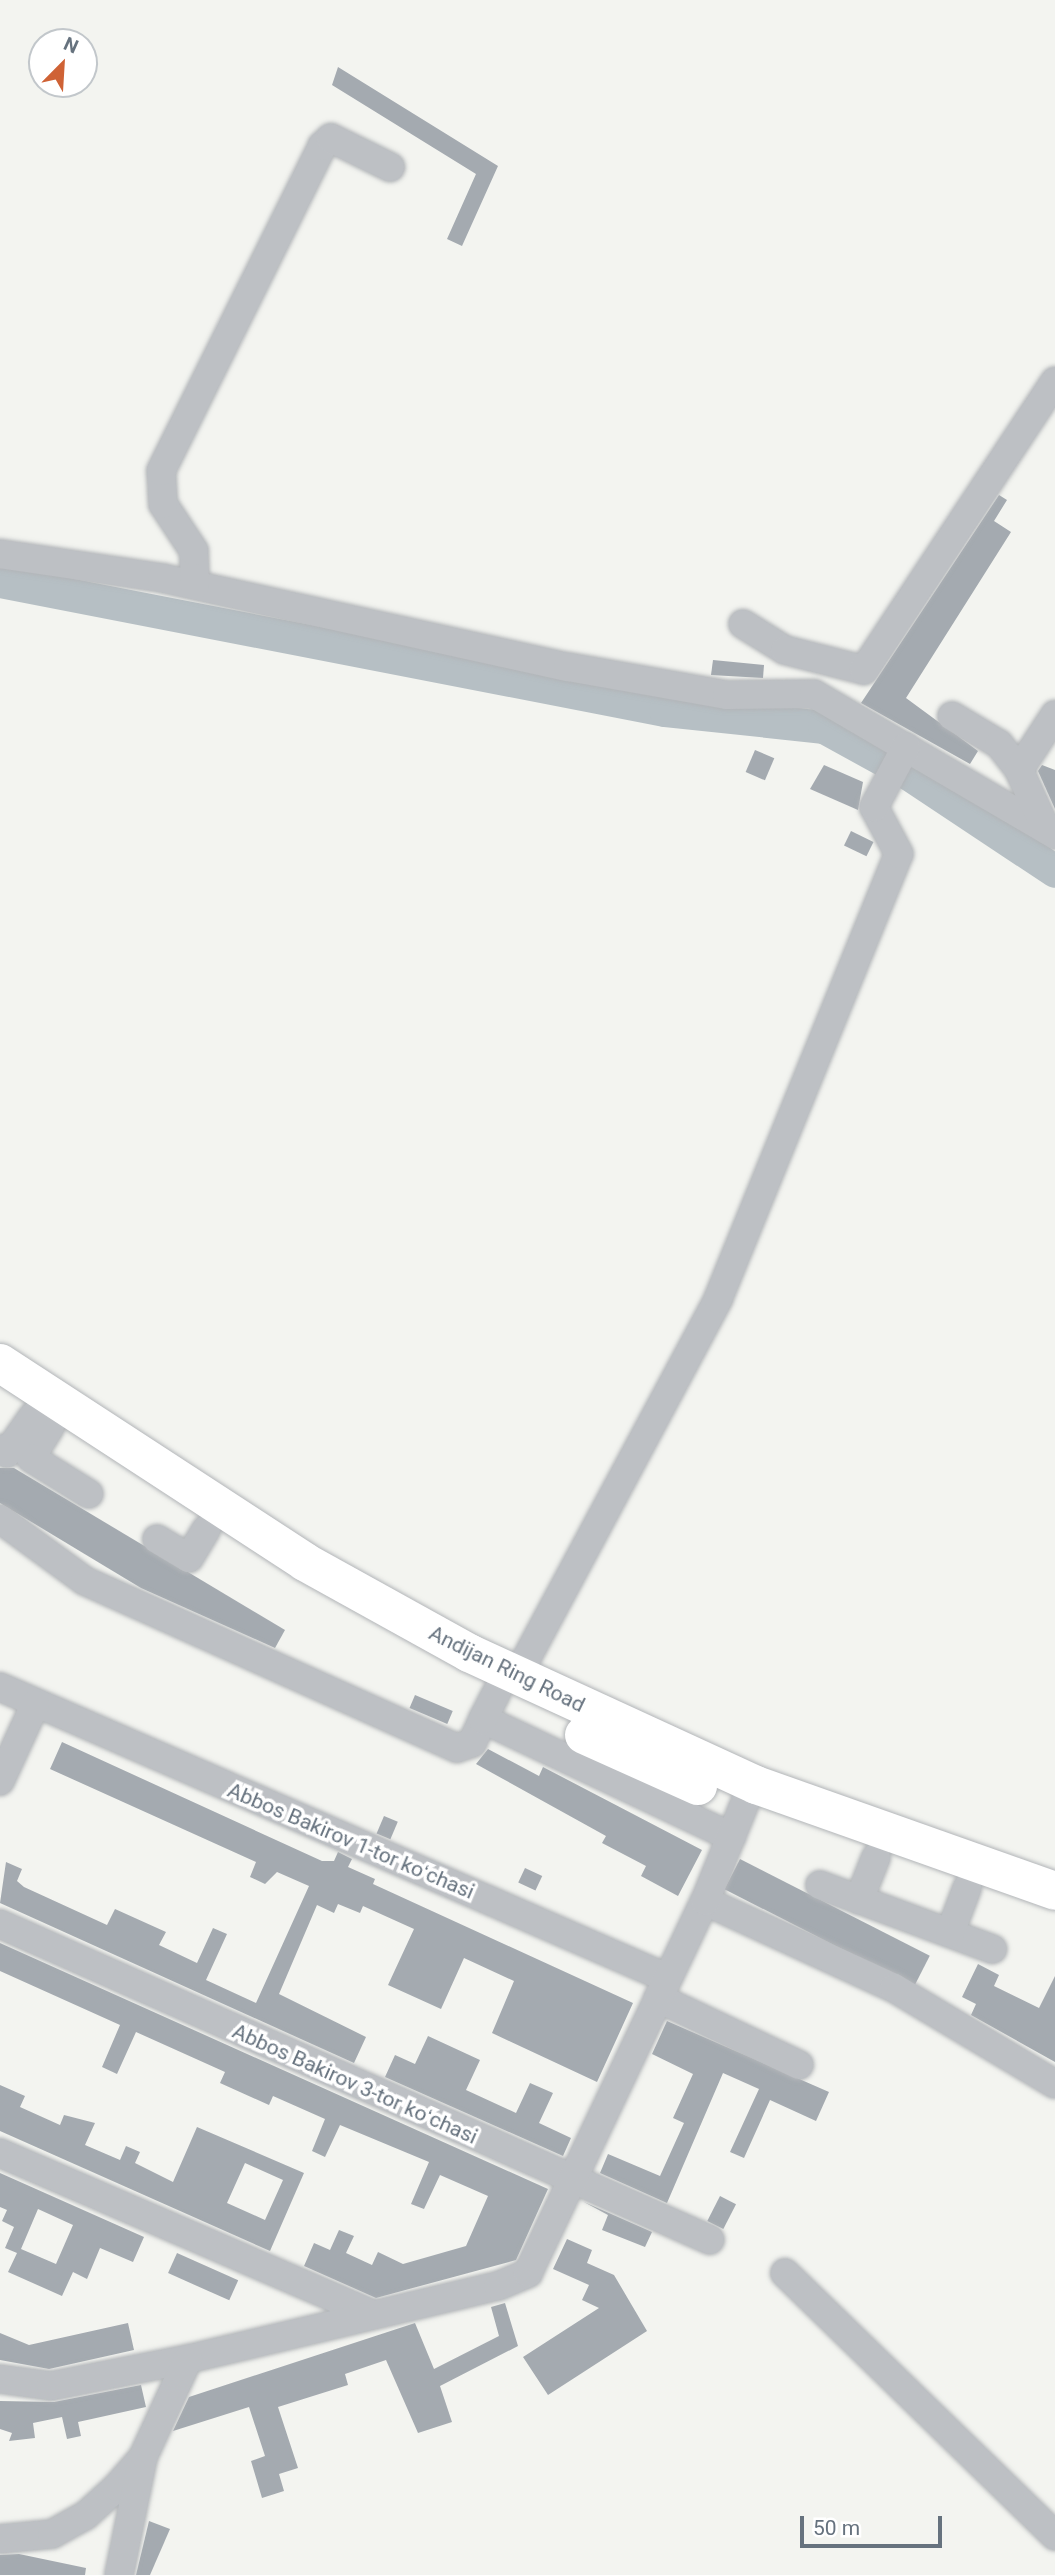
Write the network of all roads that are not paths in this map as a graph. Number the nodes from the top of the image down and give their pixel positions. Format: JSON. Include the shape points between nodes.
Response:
{"nodes":[{"id":1,"x":390,"y":167,"type":"dead end"},
{"id":2,"x":1055,"y":381,"type":"edge"},
{"id":3,"x":0,"y":554,"type":"edge"},
{"id":4,"x":195,"y":585,"type":"junction"},
{"id":5,"x":743,"y":624,"type":"dead end"},
{"id":6,"x":1055,"y":715,"type":"edge"},
{"id":7,"x":952,"y":716,"type":"dead end"},
{"id":8,"x":900,"y":759,"type":"junction"},
{"id":9,"x":1019,"y":770,"type":"junction"},
{"id":10,"x":1050,"y":832,"type":"edge"},
{"id":11,"x":0,"y":1363,"type":"edge"},
{"id":12,"x":0,"y":1394,"type":"edge"},
{"id":13,"x":41,"y":1421,"type":"junction"},
{"id":14,"x":0,"y":1449,"type":"edge"},
{"id":15,"x":89,"y":1494,"type":"dead end"},
{"id":16,"x":0,"y":1519,"type":"edge"},
{"id":17,"x":206,"y":1530,"type":"junction"},
{"id":18,"x":157,"y":1539,"type":"dead end"},
{"id":19,"x":0,"y":1687,"type":"edge"},
{"id":20,"x":499,"y":1696,"type":"junction"},
{"id":21,"x":35,"y":1705,"type":"junction"},
{"id":22,"x":0,"y":1781,"type":"edge"},
{"id":23,"x":737,"y":1821,"type":"junction"},
{"id":24,"x":876,"y":1857,"type":"junction"},
{"id":25,"x":820,"y":1885,"type":"dead end"},
{"id":26,"x":967,"y":1888,"type":"junction"},
{"id":27,"x":1055,"y":1892,"type":"edge"},
{"id":28,"x":859,"y":1900,"type":"junction"},
{"id":29,"x":705,"y":1901,"type":"junction"},
{"id":30,"x":1055,"y":1919,"type":"edge"},
{"id":31,"x":0,"y":1924,"type":"edge"},
{"id":32,"x":950,"y":1933,"type":"junction"},
{"id":33,"x":992,"y":1949,"type":"dead end"},
{"id":34,"x":663,"y":1988,"type":"junction"},
{"id":35,"x":799,"y":2065,"type":"dead end"},
{"id":36,"x":1055,"y":2084,"type":"edge"},
{"id":37,"x":0,"y":2153,"type":"edge"},
{"id":38,"x":573,"y":2182,"type":"junction"},
{"id":39,"x":710,"y":2240,"type":"dead end"},
{"id":40,"x":785,"y":2273,"type":"dead end"},
{"id":41,"x":368,"y":2312,"type":"junction"},
{"id":42,"x":188,"y":2359,"type":"junction"},
{"id":43,"x":0,"y":2379,"type":"edge"},
{"id":44,"x":143,"y":2457,"type":"junction"},
{"id":45,"x":1055,"y":2536,"type":"edge"},
{"id":46,"x":0,"y":2539,"type":"edge"},
{"id":47,"x":119,"y":2575,"type":"edge"}],
"edges":[{"from":1,"to":4,"type":"street","via":[[331,138],[322,146],[161,471],[163,504],[194,551]]},
{"from":2,"to":5,"type":"street","via":[[864,670],[785,649]]},
{"from":3,"to":4,"type":"street"},
{"from":4,"to":8,"type":"street","via":[[568,667],[727,695],[814,694]]},
{"from":6,"to":9,"type":"street"},
{"from":7,"to":9,"type":"street","via":[[999,744]]},
{"from":8,"to":10,"type":"street"},
{"from":8,"to":20,"type":"street","via":[[874,807],[899,853],[718,1299]]},
{"from":9,"to":10,"type":"street"},
{"from":11,"to":20,"type":"highway","name":"Andijan Ring Road","via":[[305,1562]]},
{"from":12,"to":13,"type":"highway","name":"Andijan Ring Road"},
{"from":13,"to":14,"type":"street","via":[[7,1454]]},
{"from":13,"to":15,"type":"street","via":[[31,1458]]},
{"from":13,"to":17,"type":"highway","name":"Andijan Ring Road"},
{"from":16,"to":20,"type":"street","via":[[85,1581],[457,1748],[472,1743]]},
{"from":17,"to":18,"type":"street","via":[[189,1558]]},
{"from":17,"to":20,"type":"highway","name":"Andijan Ring Road"},
{"from":19,"to":21,"type":"street","name":"Abbos Bakirov 1-tor koʻchasi"},
{"from":20,"to":23,"type":"highway","name":"Andijan Ring Road"},
{"from":20,"to":27,"type":"highway","name":"Andijan Ring Road"},
{"from":21,"to":22,"type":"street"},
{"from":21,"to":34,"type":"street","name":"Abbos Bakirov 1-tor koʻchasi"},
{"from":23,"to":24,"type":"highway","name":"Andijan Ring Road"},
{"from":23,"to":29,"type":"street"},
{"from":24,"to":26,"type":"highway","name":"Andijan Ring Road"},
{"from":24,"to":28,"type":"street"},
{"from":25,"to":28,"type":"street"},
{"from":26,"to":30,"type":"highway","name":"Andijan Ring Road"},
{"from":26,"to":32,"type":"street"},
{"from":28,"to":32,"type":"street"},
{"from":29,"to":34,"type":"street"},
{"from":29,"to":36,"type":"street","via":[[894,1988]]},
{"from":31,"to":38,"type":"street","name":"Abbos Bakirov 3-tor koʻchasi"},
{"from":32,"to":33,"type":"street"},
{"from":34,"to":35,"type":"street","name":"Abbos Bakirov 1-tor koʻchasi"},
{"from":34,"to":38,"type":"street"},
{"from":37,"to":41,"type":"street"},
{"from":38,"to":39,"type":"street","name":"Abbos Bakirov 3-tor koʻchasi","via":[[587,2182]]},
{"from":38,"to":41,"type":"street","via":[[528,2273],[498,2286]]},
{"from":40,"to":45,"type":"street"},
{"from":41,"to":42,"type":"street"},
{"from":42,"to":43,"type":"street","via":[[51,2386]]},
{"from":42,"to":44,"type":"street"},
{"from":44,"to":46,"type":"street","via":[[85,2516],[52,2533]]},
{"from":44,"to":47,"type":"street"}]}
